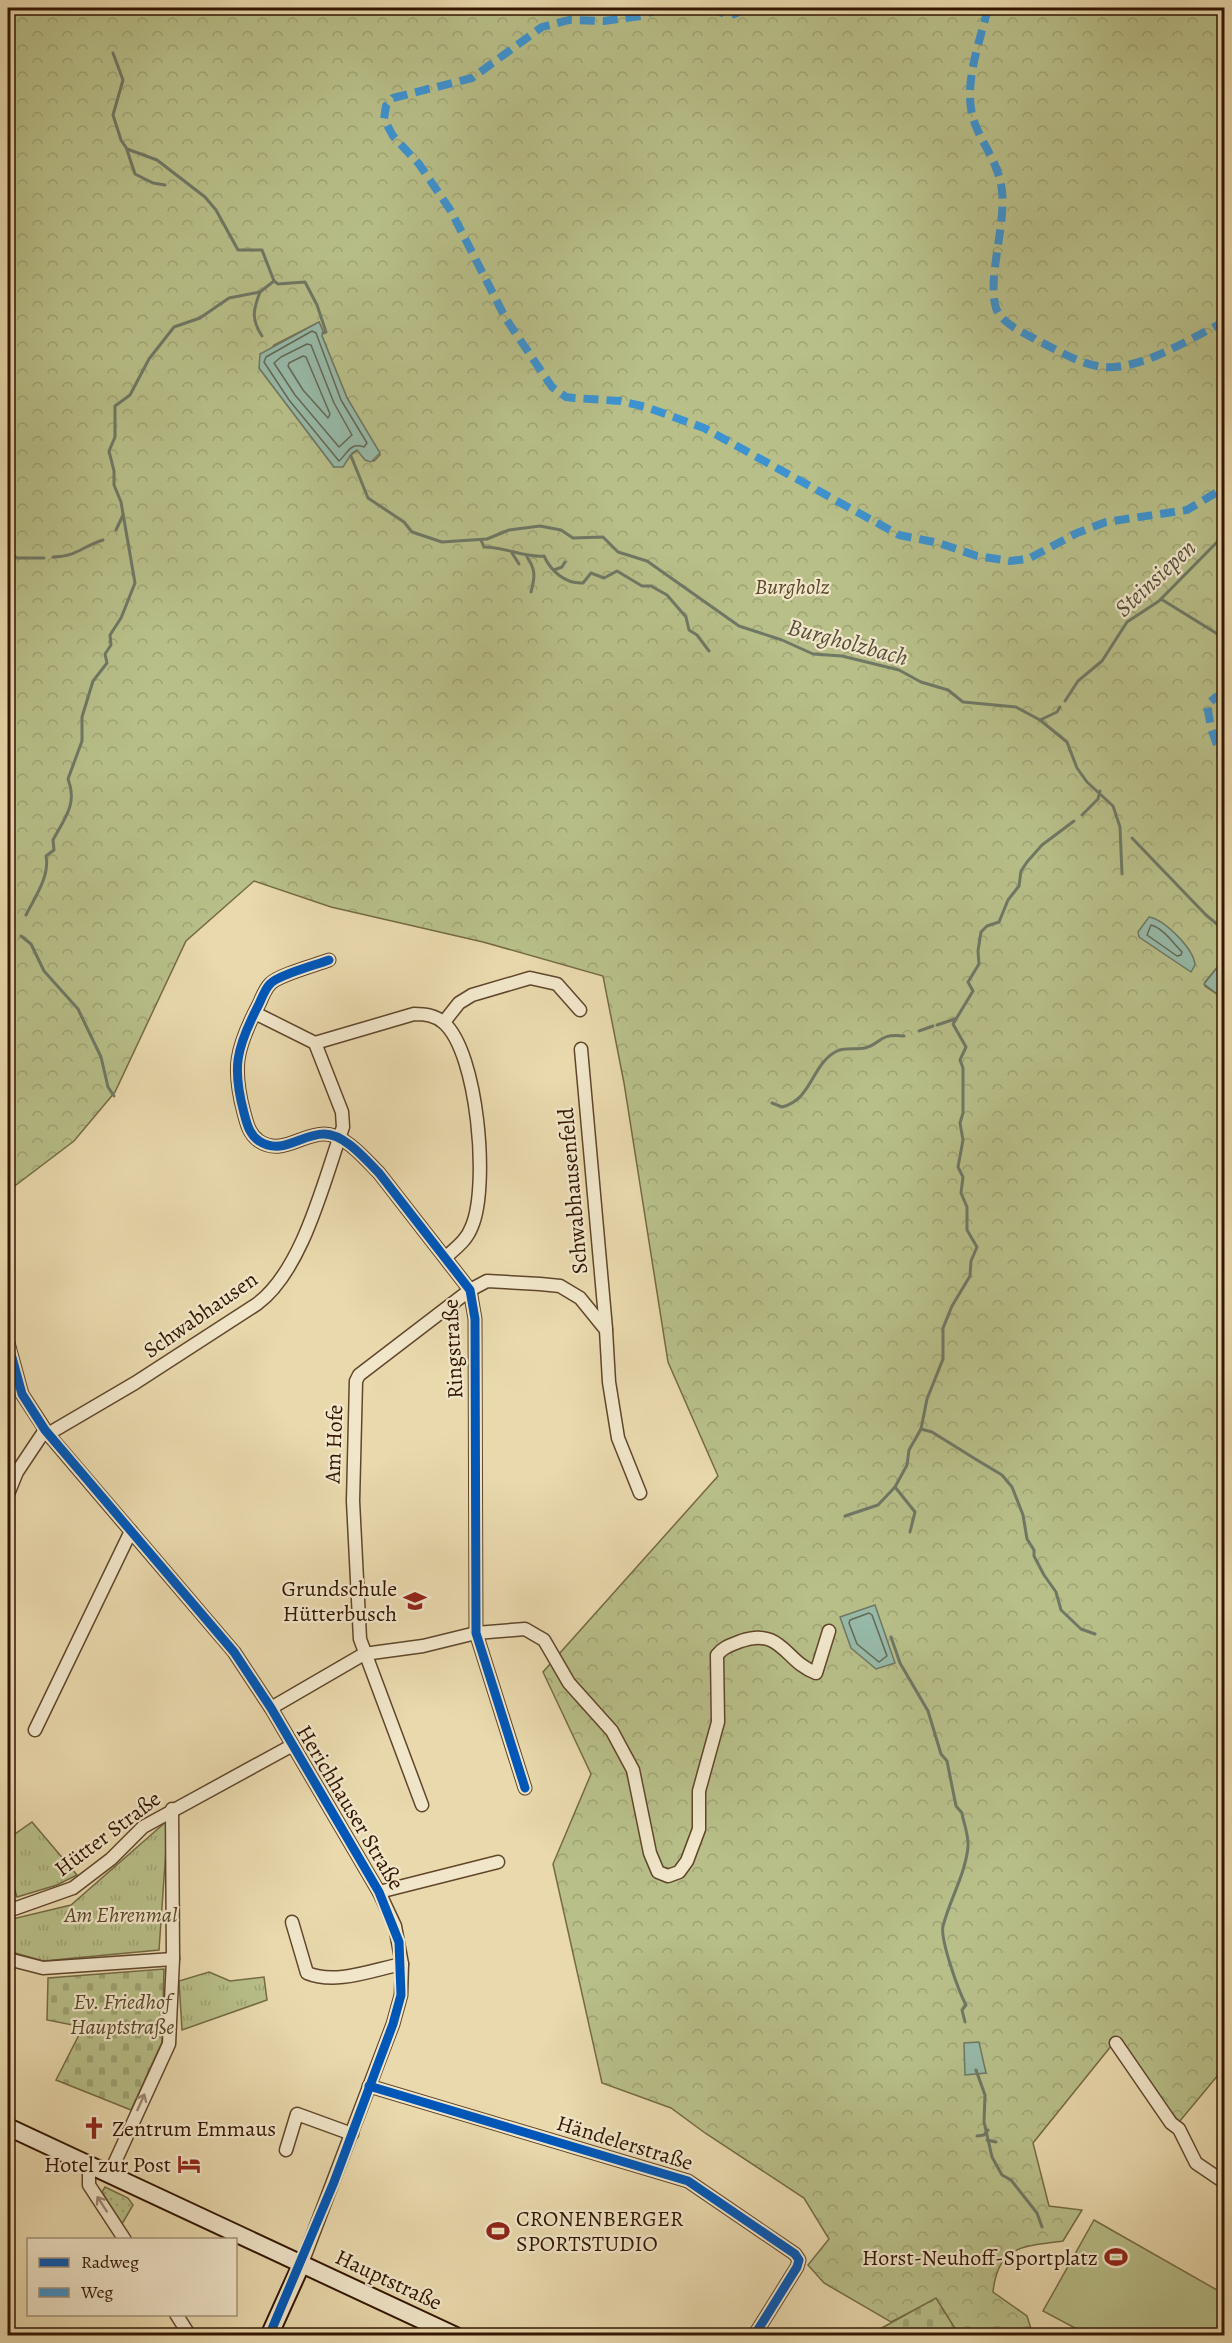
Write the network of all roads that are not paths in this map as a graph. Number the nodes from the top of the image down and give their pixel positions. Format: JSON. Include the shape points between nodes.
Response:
{"nodes":[{"id":1,"x":329,"y":960,"type":"dead end"},
{"id":2,"x":580,"y":1010,"type":"dead end"},
{"id":3,"x":255,"y":1013,"type":"junction"},
{"id":4,"x":444,"y":1022,"type":"junction"},
{"id":5,"x":315,"y":1043,"type":"junction"},
{"id":6,"x":581,"y":1049,"type":"dead end"},
{"id":7,"x":339,"y":1138,"type":"junction"},
{"id":8,"x":446,"y":1257,"type":"junction"},
{"id":9,"x":470,"y":1290,"type":"junction"},
{"id":10,"x":606,"y":1330,"type":"junction"},
{"id":11,"x":8,"y":1343,"type":"edge"},
{"id":12,"x":47,"y":1432,"type":"junction"},
{"id":13,"x":640,"y":1493,"type":"dead end"},
{"id":14,"x":8,"y":1494,"type":"edge"},
{"id":15,"x":131,"y":1531,"type":"junction"},
{"id":16,"x":829,"y":1631,"type":"dead end"},
{"id":17,"x":476,"y":1633,"type":"junction"},
{"id":18,"x":364,"y":1654,"type":"junction"},
{"id":19,"x":271,"y":1708,"type":"junction"},
{"id":20,"x":35,"y":1730,"type":"dead end"},
{"id":21,"x":291,"y":1746,"type":"junction"},
{"id":22,"x":525,"y":1788,"type":"dead end"},
{"id":23,"x":422,"y":1805,"type":"dead end"},
{"id":24,"x":172,"y":1809,"type":"junction"},
{"id":25,"x":8,"y":1823,"type":"edge"},
{"id":26,"x":8,"y":1830,"type":"edge"},
{"id":27,"x":498,"y":1862,"type":"dead end"},
{"id":28,"x":379,"y":1892,"type":"junction"},
{"id":29,"x":8,"y":1911,"type":"edge"},
{"id":30,"x":292,"y":1922,"type":"dead end"},
{"id":31,"x":8,"y":1959,"type":"edge"},
{"id":32,"x":173,"y":1959,"type":"junction"},
{"id":33,"x":402,"y":1964,"type":"junction"},
{"id":34,"x":1116,"y":2043,"type":"dead end"},
{"id":35,"x":369,"y":2086,"type":"junction"},
{"id":36,"x":8,"y":2127,"type":"edge"},
{"id":37,"x":352,"y":2134,"type":"junction"},
{"id":38,"x":286,"y":2150,"type":"dead end"},
{"id":39,"x":92,"y":2167,"type":"junction"},
{"id":40,"x":109,"y":2175,"type":"junction"},
{"id":41,"x":1224,"y":2182,"type":"edge"},
{"id":42,"x":125,"y":2238,"type":"edge"},
{"id":43,"x":302,"y":2263,"type":"junction"},
{"id":44,"x":177,"y":2316,"type":"edge"},
{"id":45,"x":190,"y":2336,"type":"edge"},
{"id":46,"x":269,"y":2336,"type":"edge"},
{"id":47,"x":456,"y":2336,"type":"edge"},
{"id":48,"x":754,"y":2336,"type":"edge"}],
"edges":[{"from":1,"to":3,"type":"street","via":[[269,984]]},
{"from":2,"to":4,"type":"street","via":[[557,984],[530,978],[472,995]]},
{"from":3,"to":5,"type":"street"},
{"from":3,"to":7,"type":"street","via":[[244,1030],[237,1074],[250,1131],[257,1140],[275,1147],[325,1134]]},
{"from":4,"to":5,"type":"street","via":[[429,1014],[414,1014]]},
{"from":4,"to":8,"type":"street","via":[[465,1063],[477,1112],[479,1141],[473,1225],[464,1242]]},
{"from":5,"to":7,"type":"street","name":"Schwabhausen","via":[[342,1112]]},
{"from":6,"to":10,"type":"street","name":"Schwabhausenfeld"},
{"from":7,"to":8,"type":"street","name":"Ringstraße","via":[[379,1173]]},
{"from":7,"to":12,"type":"street","name":"Schwabhausen","via":[[299,1247],[287,1273],[269,1295],[135,1383]]},
{"from":8,"to":9,"type":"street","name":"Ringstraße"},
{"from":9,"to":10,"type":"street","name":"Schwabhausenfeld","via":[[487,1281],[560,1286],[580,1298]]},
{"from":9,"to":17,"type":"street","name":"Ringstraße","via":[[475,1319]]},
{"from":9,"to":18,"type":"street","name":"Am Hofe","via":[[356,1381],[352,1501]]},
{"from":10,"to":13,"type":"street","name":"Schwabhausenfeld","via":[[618,1438]]},
{"from":11,"to":12,"type":"street","name":"Herichhauser Straße","via":[[22,1394]]},
{"from":12,"to":14,"type":"street","via":[[17,1472]]},
{"from":12,"to":15,"type":"street","name":"Herichhauser Straße"},
{"from":15,"to":19,"type":"street","name":"Herichhauser Straße","via":[[234,1652]]},
{"from":15,"to":20,"type":"street"},
{"from":16,"to":17,"type":"street","via":[[816,1673],[795,1662],[783,1646],[766,1639],[752,1638],[722,1648],[717,1655],[718,1722],[699,1791],[699,1829],[687,1861],[679,1872],[668,1875],[658,1872],[650,1854],[633,1770],[612,1731],[569,1683],[544,1641],[525,1629]]},
{"from":17,"to":18,"type":"street","via":[[423,1646]]},
{"from":17,"to":22,"type":"street","name":"Ringstraße"},
{"from":18,"to":19,"type":"street"},
{"from":18,"to":23,"type":"street","name":"Am Hofe"},
{"from":19,"to":21,"type":"street","name":"Herichhauser Straße"},
{"from":21,"to":24,"type":"street","name":"Hütter Straße"},
{"from":21,"to":28,"type":"street","name":"Herichhauser Straße"},
{"from":24,"to":29,"type":"street","name":"Hütter Straße","via":[[143,1827],[111,1859],[73,1888]]},
{"from":24,"to":32,"type":"street"},
{"from":25,"to":26,"type":"street"},
{"from":27,"to":28,"type":"street","name":"Herichhauser Straße"},
{"from":28,"to":33,"type":"street","name":"Herichhauser Straße","via":[[395,1926]]},
{"from":30,"to":33,"type":"street","via":[[307,1973],[319,1978]]},
{"from":31,"to":32,"type":"street","via":[[43,1968]]},
{"from":40,"to":32,"type":"street","one_way":true,"via":[[169,2044]]},
{"from":33,"to":35,"type":"street","name":"Herichhauser Straße","via":[[401,1995]]},
{"from":34,"to":41,"type":"street","via":[[1179,2129],[1196,2163]]},
{"from":35,"to":37,"type":"street","name":"Herichhauser Straße"},
{"from":35,"to":48,"type":"street","name":"Händelerstraße","via":[[694,2183],[799,2260]]},
{"from":36,"to":39,"type":"main road","name":"Hauptstraße"},
{"from":37,"to":38,"type":"street","via":[[297,2114]]},
{"from":37,"to":43,"type":"street","name":"Herichhauser Straße"},
{"from":39,"to":40,"type":"main road","name":"Hauptstraße"},
{"from":42,"to":39,"type":"street","one_way":true,"via":[[89,2185]]},
{"from":40,"to":43,"type":"main road","name":"Hauptstraße"},
{"from":43,"to":46,"type":"main road"},
{"from":43,"to":47,"type":"main road","name":"Hauptstraße"},
{"from":44,"to":45,"type":"street"}]}
